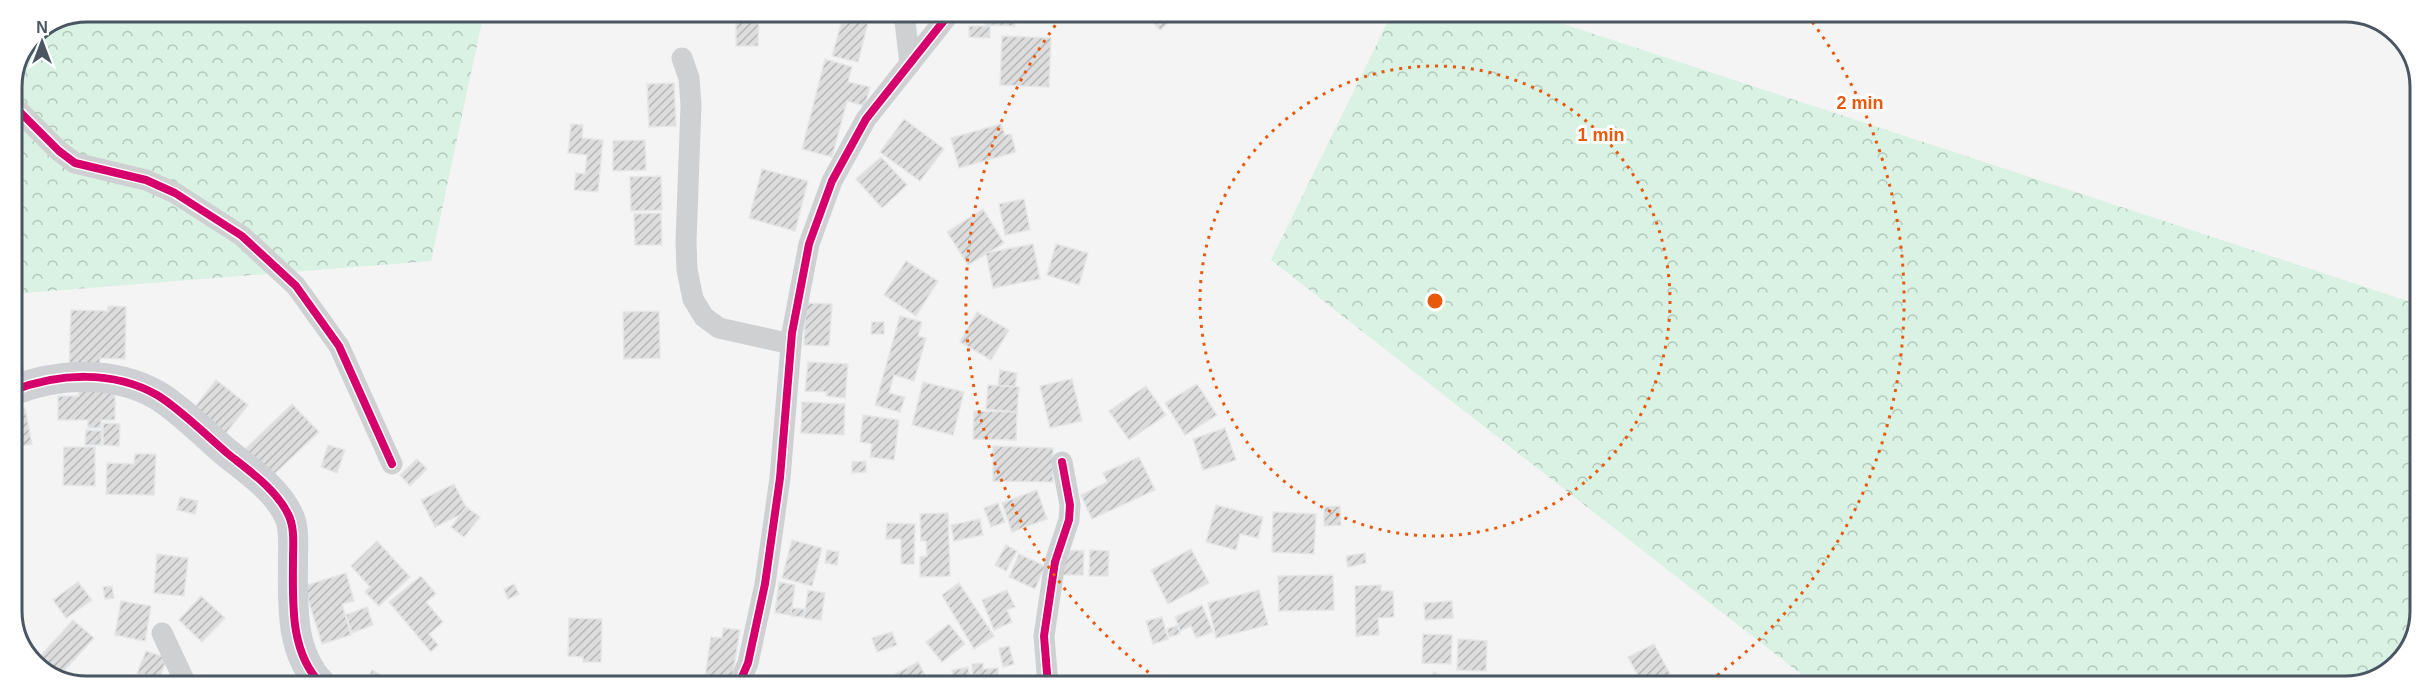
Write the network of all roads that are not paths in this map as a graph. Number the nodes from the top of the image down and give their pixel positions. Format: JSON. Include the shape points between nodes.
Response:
{"nodes":[{"id":1,"x":904,"y":22,"type":"edge"},
{"id":2,"x":943,"y":22,"type":"edge"},
{"id":3,"x":682,"y":58,"type":"dead end"},
{"id":4,"x":910,"y":64,"type":"junction"},
{"id":5,"x":22,"y":114,"type":"edge"},
{"id":6,"x":791,"y":344,"type":"junction"},
{"id":7,"x":23,"y":387,"type":"edge"},
{"id":8,"x":1062,"y":462,"type":"dead end"},
{"id":9,"x":392,"y":464,"type":"dead end"},
{"id":10,"x":162,"y":633,"type":"dead end"},
{"id":11,"x":182,"y":675,"type":"edge"},
{"id":12,"x":315,"y":675,"type":"edge"},
{"id":13,"x":743,"y":675,"type":"edge"},
{"id":14,"x":1047,"y":675,"type":"edge"}],
"edges":[{"from":1,"to":4,"type":"street"},
{"from":2,"to":4,"type":"street"},
{"from":3,"to":6,"type":"street","via":[[692,105],[686,242],[693,299],[704,317],[719,328]]},
{"from":4,"to":6,"type":"street","via":[[866,119],[832,181],[809,244]]},
{"from":5,"to":9,"type":"street","via":[[75,163],[146,180],[242,236],[296,286],[339,346]]},
{"from":6,"to":13,"type":"street","via":[[780,478],[766,572]]},
{"from":7,"to":12,"type":"street","via":[[62,378],[117,379],[158,396],[259,479],[289,515],[294,538],[293,611],[301,652]]},
{"from":8,"to":14,"type":"street","via":[[1069,520],[1055,562],[1044,636]]},
{"from":10,"to":11,"type":"street"}]}
